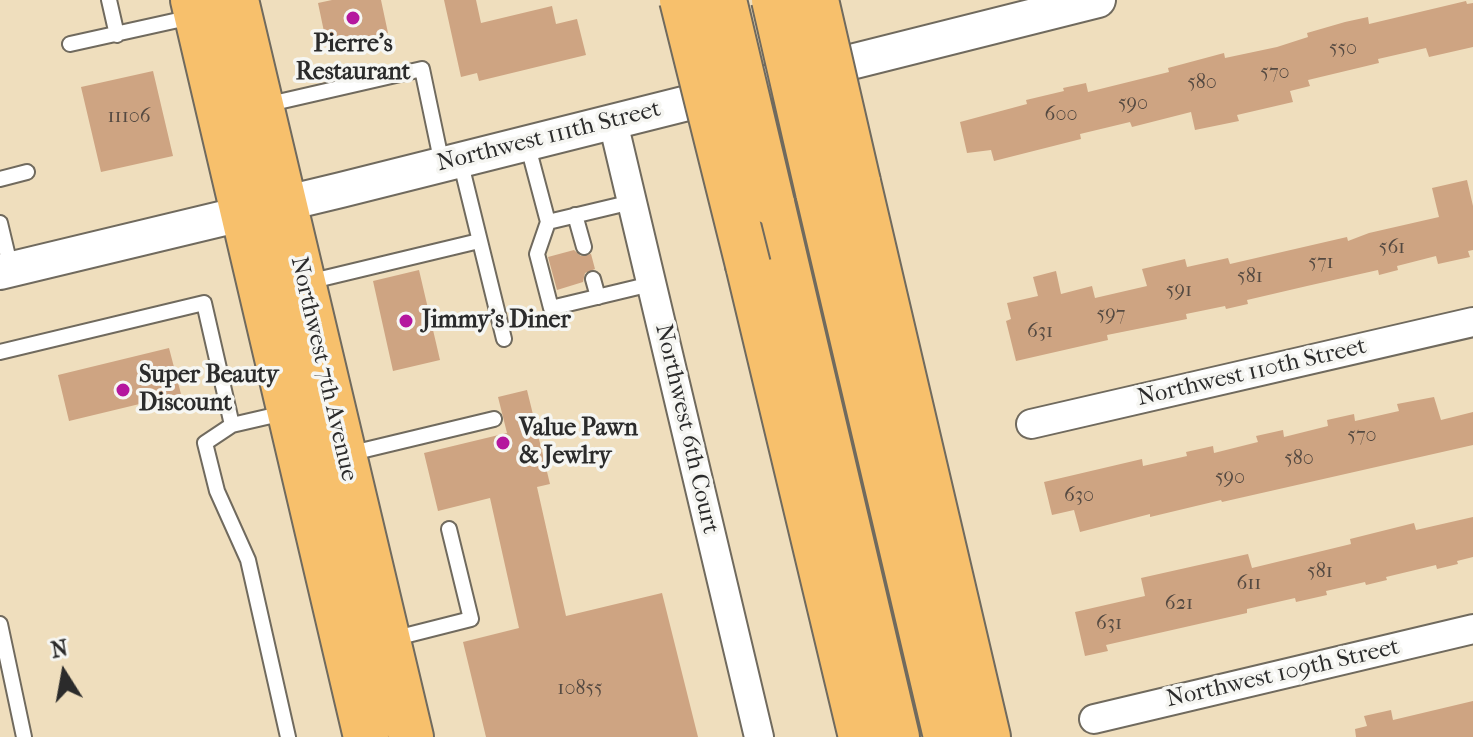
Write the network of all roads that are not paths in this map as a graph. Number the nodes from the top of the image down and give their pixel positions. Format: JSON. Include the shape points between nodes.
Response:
{"nodes":[{"id":1,"x":109,"y":0,"type":"edge"},
{"id":2,"x":236,"y":0,"type":"edge"},
{"id":3,"x":682,"y":0,"type":"edge"},
{"id":4,"x":724,"y":0,"type":"edge"},
{"id":5,"x":774,"y":0,"type":"edge"},
{"id":6,"x":816,"y":0,"type":"edge"},
{"id":7,"x":1098,"y":0,"type":"edge"},
{"id":8,"x":1043,"y":6,"type":"edge"},
{"id":9,"x":195,"y":8,"type":"edge"},
{"id":10,"x":117,"y":35,"type":"junction"},
{"id":11,"x":70,"y":44,"type":"dead end"},
{"id":12,"x":261,"y":106,"type":"junction"},
{"id":13,"x":613,"y":122,"type":"junction"},
{"id":14,"x":527,"y":143,"type":"junction"},
{"id":15,"x":451,"y":162,"type":"junction"},
{"id":16,"x":27,"y":172,"type":"dead end"},
{"id":17,"x":0,"y":179,"type":"edge"},
{"id":18,"x":838,"y":187,"type":"junction"},
{"id":19,"x":632,"y":202,"type":"junction"},
{"id":20,"x":264,"y":209,"type":"junction"},
{"id":21,"x":575,"y":215,"type":"junction"},
{"id":22,"x":548,"y":222,"type":"junction"},
{"id":23,"x":0,"y":223,"type":"edge"},
{"id":24,"x":479,"y":241,"type":"junction"},
{"id":25,"x":584,"y":247,"type":"dead end"},
{"id":26,"x":6,"y":271,"type":"edge"},
{"id":27,"x":593,"y":279,"type":"dead end"},
{"id":28,"x":303,"y":283,"type":"junction"},
{"id":29,"x":651,"y":284,"type":"junction"},
{"id":30,"x":598,"y":297,"type":"junction"},
{"id":31,"x":1473,"y":322,"type":"edge"},
{"id":32,"x":504,"y":339,"type":"dead end"},
{"id":33,"x":0,"y":352,"type":"edge"},
{"id":34,"x":290,"y":412,"type":"junction"},
{"id":35,"x":494,"y":419,"type":"dead end"},
{"id":36,"x":1031,"y":424,"type":"dead end"},
{"id":37,"x":232,"y":425,"type":"junction"},
{"id":38,"x":344,"y":456,"type":"junction"},
{"id":39,"x":449,"y":529,"type":"dead end"},
{"id":40,"x":0,"y":624,"type":"edge"},
{"id":41,"x":1473,"y":629,"type":"edge"},
{"id":42,"x":388,"y":640,"type":"junction"},
{"id":43,"x":1094,"y":719,"type":"dead end"},
{"id":44,"x":366,"y":725,"type":"edge"},
{"id":45,"x":24,"y":737,"type":"edge"},
{"id":46,"x":288,"y":737,"type":"edge"},
{"id":47,"x":411,"y":737,"type":"edge"},
{"id":48,"x":759,"y":737,"type":"edge"},
{"id":49,"x":861,"y":737,"type":"edge"},
{"id":50,"x":897,"y":737,"type":"edge"},
{"id":51,"x":946,"y":737,"type":"edge"},
{"id":52,"x":988,"y":737,"type":"edge"}],
"edges":[{"from":1,"to":10,"type":"lane"},
{"from":2,"to":12,"type":"main road","name":"Northwest 7th Avenue"},
{"from":3,"to":49,"type":"main road","bridge":true},
{"from":4,"to":50,"type":"main road","bridge":true},
{"from":5,"to":18,"type":"main road","bridge":true},
{"from":6,"to":18,"type":"main road","bridge":true},
{"from":7,"to":8,"type":"street","name":"Northwest 111th Street"},
{"from":8,"to":13,"type":"street","name":"Northwest 111th Street"},
{"from":9,"to":10,"type":"lane"},
{"from":9,"to":20,"type":"main road","name":"Northwest 7th Avenue"},
{"from":10,"to":11,"type":"lane"},
{"from":12,"to":15,"type":"lane","via":[[422,69]]},
{"from":12,"to":20,"type":"main road","name":"Northwest 7th Avenue"},
{"from":13,"to":14,"type":"street","name":"Northwest 111th Street"},
{"from":13,"to":19,"type":"street","name":"Northwest 6th Court"},
{"from":14,"to":15,"type":"street","name":"Northwest 111th Street"},
{"from":14,"to":22,"type":"lane"},
{"from":15,"to":20,"type":"street","name":"Northwest 111th Street"},
{"from":15,"to":24,"type":"lane"},
{"from":16,"to":17,"type":"lane"},
{"from":18,"to":51,"type":"main road"},
{"from":18,"to":52,"type":"main road"},
{"from":19,"to":21,"type":"lane"},
{"from":19,"to":29,"type":"street","name":"Northwest 6th Court"},
{"from":20,"to":26,"type":"street","name":"Northwest 111th Street"},
{"from":20,"to":28,"type":"main road","name":"Northwest 7th Avenue"},
{"from":20,"to":34,"type":"main road","name":"Northwest 7th Avenue"},
{"from":21,"to":22,"type":"lane"},
{"from":21,"to":25,"type":"lane"},
{"from":22,"to":30,"type":"lane","via":[[537,254],[551,308]]},
{"from":23,"to":26,"type":"lane"},
{"from":24,"to":28,"type":"lane"},
{"from":24,"to":32,"type":"lane"},
{"from":27,"to":30,"type":"lane"},
{"from":28,"to":38,"type":"main road","name":"Northwest 7th Avenue"},
{"from":29,"to":30,"type":"lane"},
{"from":29,"to":48,"type":"street","name":"Northwest 6th Court"},
{"from":31,"to":36,"type":"street","name":"Northwest 110th Street"},
{"from":33,"to":37,"type":"lane","via":[[204,303]]},
{"from":34,"to":37,"type":"lane"},
{"from":34,"to":44,"type":"main road","name":"Northwest 7th Avenue"},
{"from":35,"to":38,"type":"lane"},
{"from":37,"to":46,"type":"lane","via":[[205,443],[217,491],[248,560]]},
{"from":38,"to":42,"type":"main road","name":"Northwest 7th Avenue"},
{"from":39,"to":42,"type":"lane","via":[[471,619]]},
{"from":40,"to":45,"type":"lane"},
{"from":41,"to":43,"type":"street","name":"Northwest 109th Street"},
{"from":42,"to":47,"type":"main road","name":"Northwest 7th Avenue"}]}
